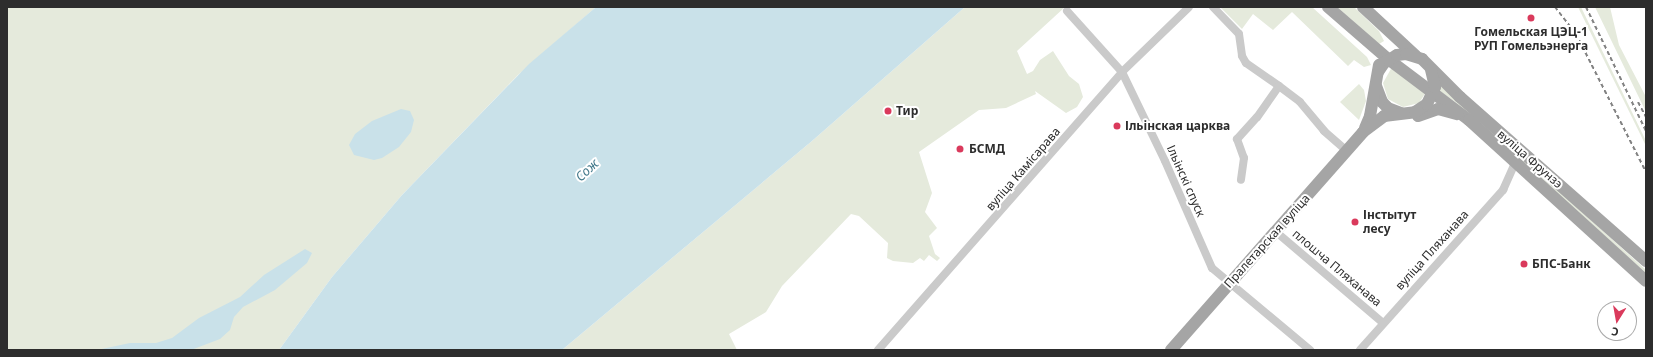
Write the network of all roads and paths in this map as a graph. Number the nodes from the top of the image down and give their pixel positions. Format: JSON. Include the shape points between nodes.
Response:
{"nodes":[{"id":1,"x":1189,"y":7,"type":"edge"},
{"id":2,"x":1213,"y":7,"type":"edge"},
{"id":3,"x":1328,"y":7,"type":"edge"},
{"id":4,"x":1363,"y":7,"type":"edge"},
{"id":5,"x":1067,"y":11,"type":"dead end"},
{"id":6,"x":1369,"y":44,"type":"junction"},
{"id":7,"x":1416,"y":56,"type":"junction"},
{"id":8,"x":1388,"y":60,"type":"junction"},
{"id":9,"x":1431,"y":69,"type":"junction"},
{"id":10,"x":1122,"y":72,"type":"junction"},
{"id":11,"x":1378,"y":72,"type":"junction"},
{"id":12,"x":1376,"y":85,"type":"junction"},
{"id":13,"x":1279,"y":86,"type":"junction"},
{"id":14,"x":1434,"y":93,"type":"junction"},
{"id":15,"x":1404,"y":113,"type":"junction"},
{"id":16,"x":1469,"y":120,"type":"junction"},
{"id":17,"x":1372,"y":124,"type":"junction"},
{"id":18,"x":1363,"y":132,"type":"junction"},
{"id":19,"x":1347,"y":151,"type":"junction"},
{"id":20,"x":1515,"y":163,"type":"junction"},
{"id":21,"x":1241,"y":180,"type":"dead end"},
{"id":22,"x":1275,"y":231,"type":"junction"},
{"id":23,"x":1646,"y":261,"type":"edge"},
{"id":24,"x":1646,"y":281,"type":"edge"},
{"id":25,"x":1228,"y":282,"type":"junction"},
{"id":26,"x":1382,"y":322,"type":"junction"},
{"id":27,"x":878,"y":350,"type":"edge"},
{"id":28,"x":1171,"y":350,"type":"edge"},
{"id":29,"x":1310,"y":350,"type":"edge"},
{"id":30,"x":1360,"y":350,"type":"edge"}],
"edges":[{"from":1,"to":10,"type":"street","name":"вуліца Камісарава"},
{"from":2,"to":13,"type":"street","via":[[1239,34],[1242,56],[1246,63]]},
{"from":3,"to":6,"type":"main road","name":"вуліца Фрунзэ"},
{"from":4,"to":7,"type":"main road","name":"вуліца Фрунзэ"},
{"from":5,"to":10,"type":"street","name":"Ільінскі спуск"},
{"from":6,"to":8,"type":"main road","name":"вуліца Фрунзэ"},
{"from":6,"to":11,"type":"main road","via":[[1377,57]]},
{"from":7,"to":8,"type":"main road","via":[[1397,55]]},
{"from":7,"to":9,"type":"main road","name":"вуліца Фрунзэ"},
{"from":8,"to":11,"type":"main road"},
{"from":8,"to":14,"type":"main road","name":"вуліца Фрунзэ"},
{"from":9,"to":14,"type":"main road","via":[[1435,80]]},
{"from":9,"to":23,"type":"main road","name":"вуліца Фрунзэ"},
{"from":10,"to":25,"type":"street","name":"Ільінскі спуск","via":[[1165,161],[1208,262],[1215,272]]},
{"from":10,"to":27,"type":"street","name":"вуліца Камісарава"},
{"from":11,"to":12,"type":"main road","name":"Пралетарская вуліца"},
{"from":12,"to":15,"type":"main road","via":[[1382,102],[1388,108]]},
{"from":12,"to":18,"type":"main road","name":"Пралетарская вуліца","via":[[1370,116]]},
{"from":13,"to":19,"type":"street","via":[[1300,102],[1324,131]]},
{"from":13,"to":21,"type":"street","via":[[1257,117],[1237,139],[1244,158]]},
{"from":14,"to":15,"type":"main road","name":"Пралетарская вуліца","via":[[1421,109]]},
{"from":14,"to":16,"type":"main road","name":"вуліца Фрунзэ"},
{"from":15,"to":17,"type":"main road","name":"Пралетарская вуліца","via":[[1384,116]]},
{"from":16,"to":17,"type":"main road","name":"вуліца Фрунзэ","via":[[1448,110],[1438,109],[1412,118],[1389,119]]},
{"from":16,"to":20,"type":"main road","name":"вуліца Фрунзэ"},
{"from":17,"to":18,"type":"main road","name":"Пралетарская вуліца"},
{"from":18,"to":19,"type":"main road","name":"Пралетарская вуліца"},
{"from":19,"to":22,"type":"main road","name":"Пралетарская вуліца"},
{"from":20,"to":24,"type":"main road","name":"вуліца Фрунзэ"},
{"from":20,"to":26,"type":"street","name":"вуліца Пляханава","via":[[1503,190]]},
{"from":22,"to":25,"type":"main road","name":"Пралетарская вуліца"},
{"from":22,"to":26,"type":"street","name":"плошча Пляханава"},
{"from":25,"to":28,"type":"main road","name":"Пралетарская вуліца"},
{"from":25,"to":29,"type":"street","name":"Ільінскі спуск"},
{"from":26,"to":30,"type":"street","name":"вуліца Пляханава"}]}
